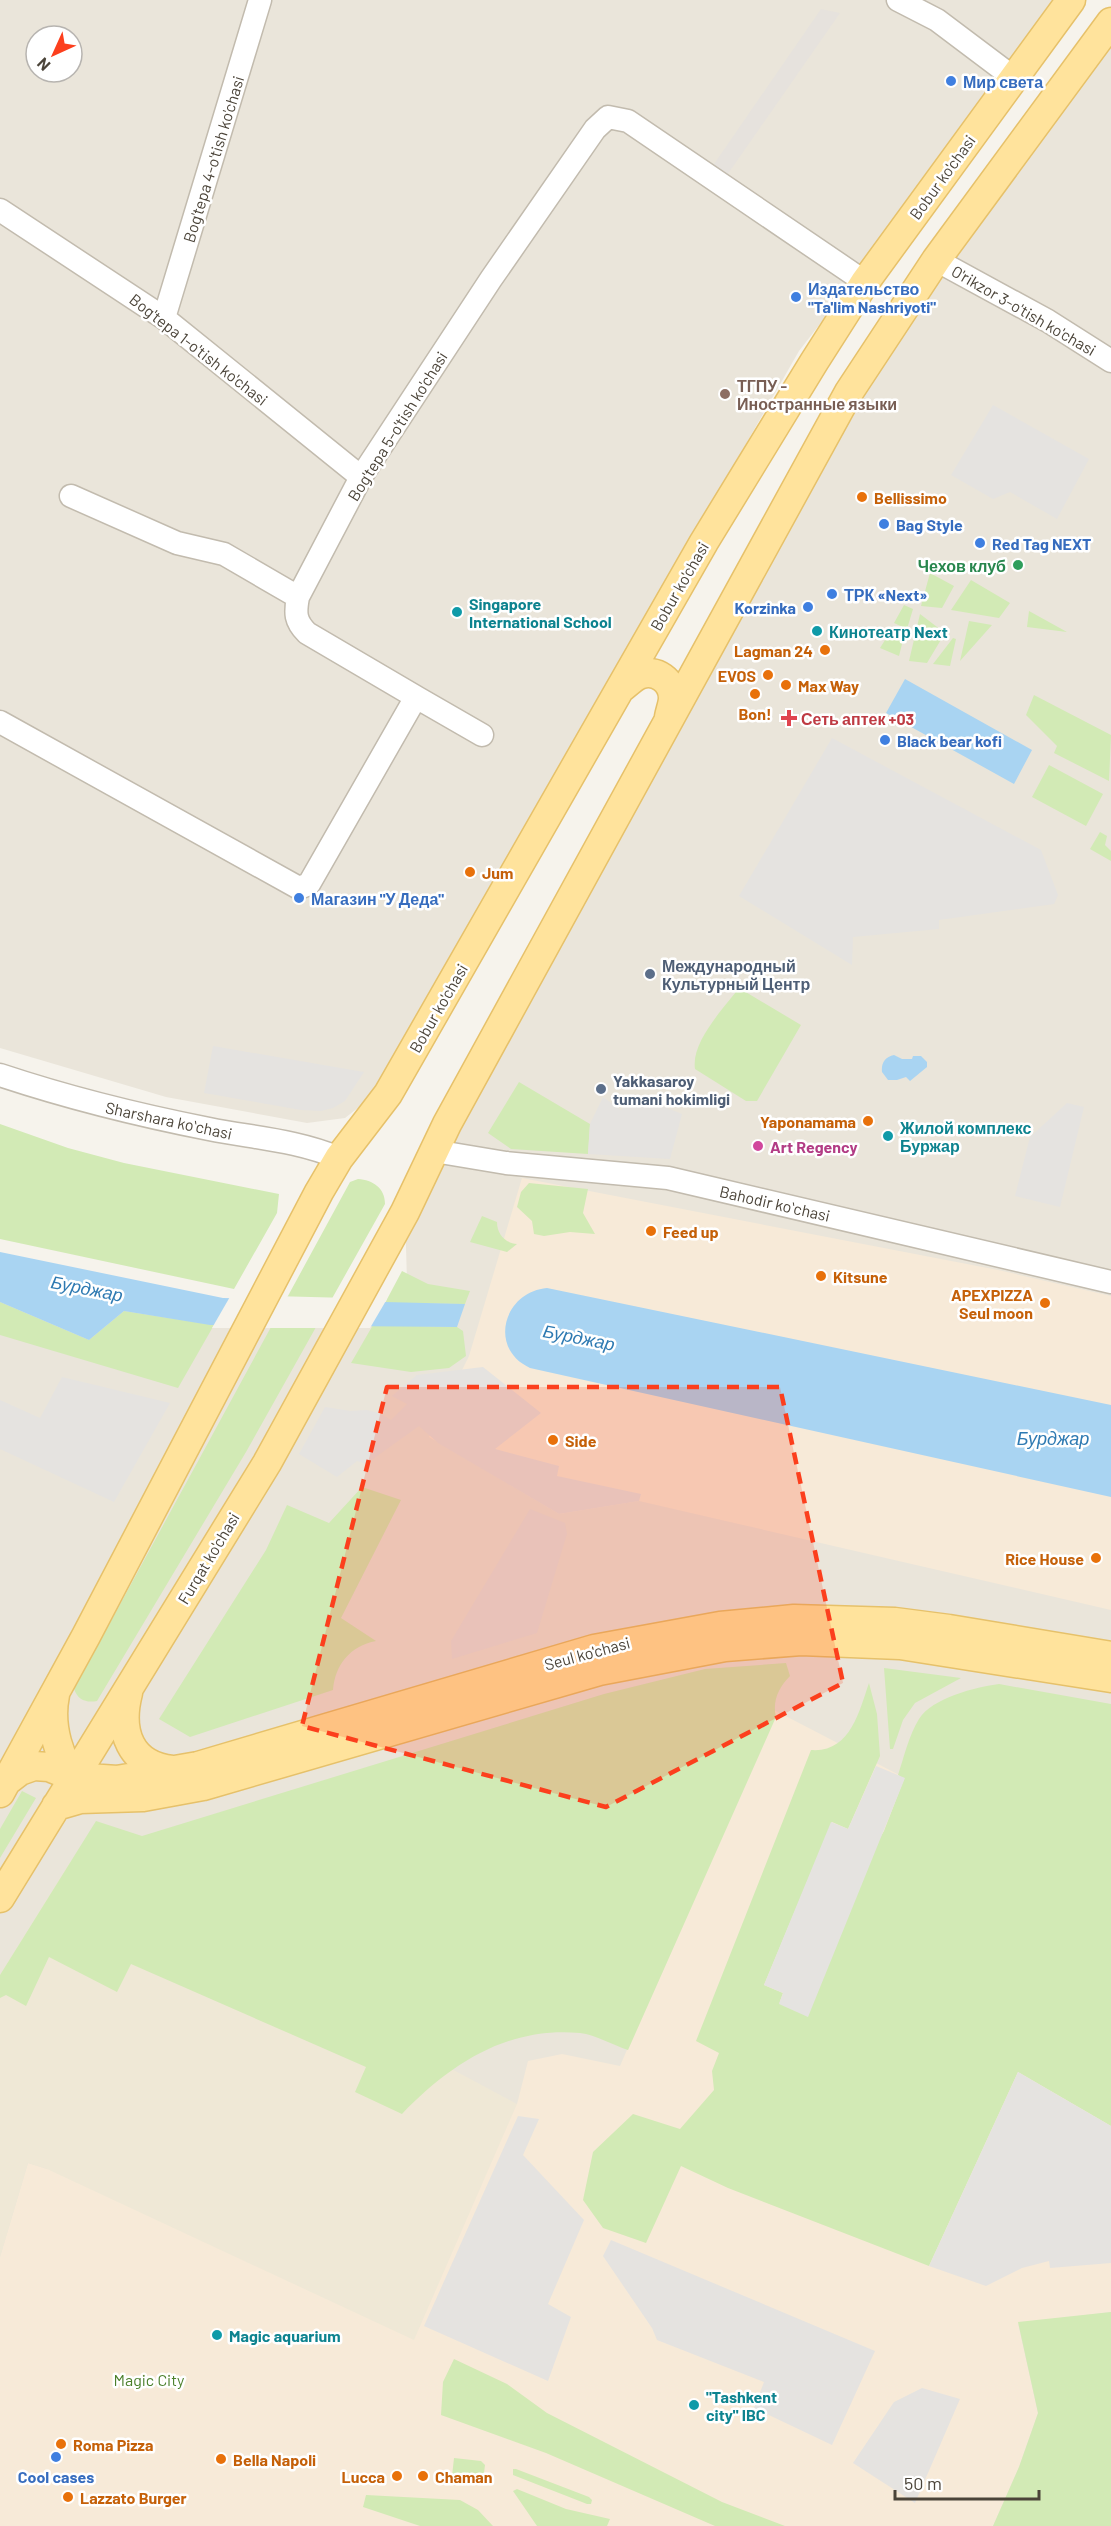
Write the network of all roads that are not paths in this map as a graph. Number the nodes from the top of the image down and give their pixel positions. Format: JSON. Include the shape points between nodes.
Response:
{"nodes":[{"id":1,"x":260,"y":0,"type":"edge"},
{"id":2,"x":898,"y":0,"type":"edge"},
{"id":3,"x":1071,"y":0,"type":"edge"},
{"id":4,"x":1111,"y":22,"type":"edge"},
{"id":5,"x":1014,"y":78,"type":"junction"},
{"id":6,"x":0,"y":210,"type":"edge"},
{"id":7,"x":936,"y":260,"type":"junction"},
{"id":8,"x":864,"y":282,"type":"junction"},
{"id":9,"x":164,"y":318,"type":"junction"},
{"id":10,"x":1111,"y":361,"type":"edge"},
{"id":11,"x":361,"y":477,"type":"junction"},
{"id":12,"x":71,"y":496,"type":"dead end"},
{"id":13,"x":298,"y":597,"type":"junction"},
{"id":14,"x":620,"y":689,"type":"junction"},
{"id":15,"x":416,"y":697,"type":"junction"},
{"id":16,"x":669,"y":720,"type":"dead end"},
{"id":17,"x":0,"y":722,"type":"edge"},
{"id":18,"x":482,"y":735,"type":"dead end"},
{"id":19,"x":0,"y":1075,"type":"edge"},
{"id":20,"x":434,"y":1151,"type":"junction"},
{"id":21,"x":339,"y":1158,"type":"junction"},
{"id":22,"x":1111,"y":1282,"type":"edge"},
{"id":23,"x":1111,"y":1656,"type":"edge"},
{"id":24,"x":1111,"y":1678,"type":"edge"},
{"id":25,"x":130,"y":1686,"type":"junction"},
{"id":26,"x":56,"y":1690,"type":"junction"},
{"id":27,"x":111,"y":1718,"type":"junction"},
{"id":28,"x":172,"y":1770,"type":"junction"},
{"id":29,"x":74,"y":1777,"type":"junction"},
{"id":30,"x":3,"y":1787,"type":"edge"},
{"id":31,"x":107,"y":1797,"type":"junction"},
{"id":32,"x":56,"y":1806,"type":"junction"},
{"id":33,"x":0,"y":1898,"type":"edge"}],
"edges":[{"from":1,"to":9,"type":"street","name":"Bog'tepa 4-o'tish ko'chasi"},
{"from":2,"to":5,"type":"street","via":[[937,20]]},
{"from":3,"to":5,"type":"main road","name":"Bobur ko'chasi"},
{"from":4,"to":7,"type":"main road"},
{"from":5,"to":8,"type":"main road","name":"Bobur ko'chasi"},
{"from":6,"to":9,"type":"street","name":"Bog'tepa 1-o'tish ko'chasi"},
{"from":7,"to":10,"type":"street","name":"O'rikzor 3-o'tish ko'chasi","via":[[1048,321]]},
{"from":7,"to":20,"type":"main road","via":[[849,392]]},
{"from":8,"to":11,"type":"street","name":"Bog'tepa 5-o'tish ko'chasi","via":[[628,121],[608,117],[595,129],[491,279]]},
{"from":8,"to":14,"type":"main road","name":"Bobur ko'chasi","via":[[704,542]]},
{"from":9,"to":11,"type":"street","name":"Bog'tepa 1-o'tish ko'chasi"},
{"from":11,"to":13,"type":"street","name":"Bog'tepa 5-o'tish ko'chasi"},
{"from":12,"to":13,"type":"street","via":[[177,543],[224,554]]},
{"from":13,"to":15,"type":"street","via":[[295,614],[307,633]]},
{"from":14,"to":16,"type":"main road","via":[[638,675],[660,675],[670,684],[673,698]]},
{"from":14,"to":21,"type":"main road","name":"Bobur ko'chasi","via":[[388,1094]]},
{"from":15,"to":17,"type":"street","via":[[309,884],[298,888]]},
{"from":15,"to":18,"type":"street"},
{"from":19,"to":21,"type":"street","name":"Sharshara koʻchasi","via":[[88,1103],[294,1142]]},
{"from":20,"to":22,"type":"street","name":"Bahodir koʻchasi","via":[[506,1163],[668,1178]]},
{"from":20,"to":25,"type":"main road","name":"Furqat ko'chasi","via":[[405,1212],[267,1462]]},
{"from":21,"to":26,"type":"main road","name":"Bobur ko'chasi"},
{"from":23,"to":28,"type":"main road","name":"Seul ko'chasi","via":[[895,1622],[794,1619],[729,1625],[594,1649],[198,1766]]},
{"from":24,"to":31,"type":"main road","name":"Seul ko'chasi","via":[[900,1645],[801,1641],[725,1647],[599,1671],[203,1786],[143,1797]]},
{"from":25,"to":27,"type":"main road","name":"Furqat ko'chasi"},
{"from":25,"to":28,"type":"main road","via":[[124,1719],[130,1743],[150,1765]]},
{"from":26,"to":27,"type":"main road","via":[[56,1710],[67,1730],[90,1731]]},
{"from":26,"to":29,"type":"main road","via":[[52,1717],[56,1739]]},
{"from":26,"to":30,"type":"main road"},
{"from":27,"to":29,"type":"main road","name":"Furqat ko'chasi"},
{"from":28,"to":29,"type":"main road","name":"Seul ko'chasi","via":[[117,1780]]},
{"from":29,"to":30,"type":"main road","name":"Seul ko'chasi","via":[[49,1767],[34,1766],[20,1771]]},
{"from":29,"to":31,"type":"main road","name":"Seul ko'chasi"},
{"from":29,"to":32,"type":"main road","name":"Furqat ko'chasi"},
{"from":31,"to":32,"type":"main road","name":"Seul ko'chasi"},
{"from":32,"to":33,"type":"main road","name":"Furqat ko'chasi"}]}
